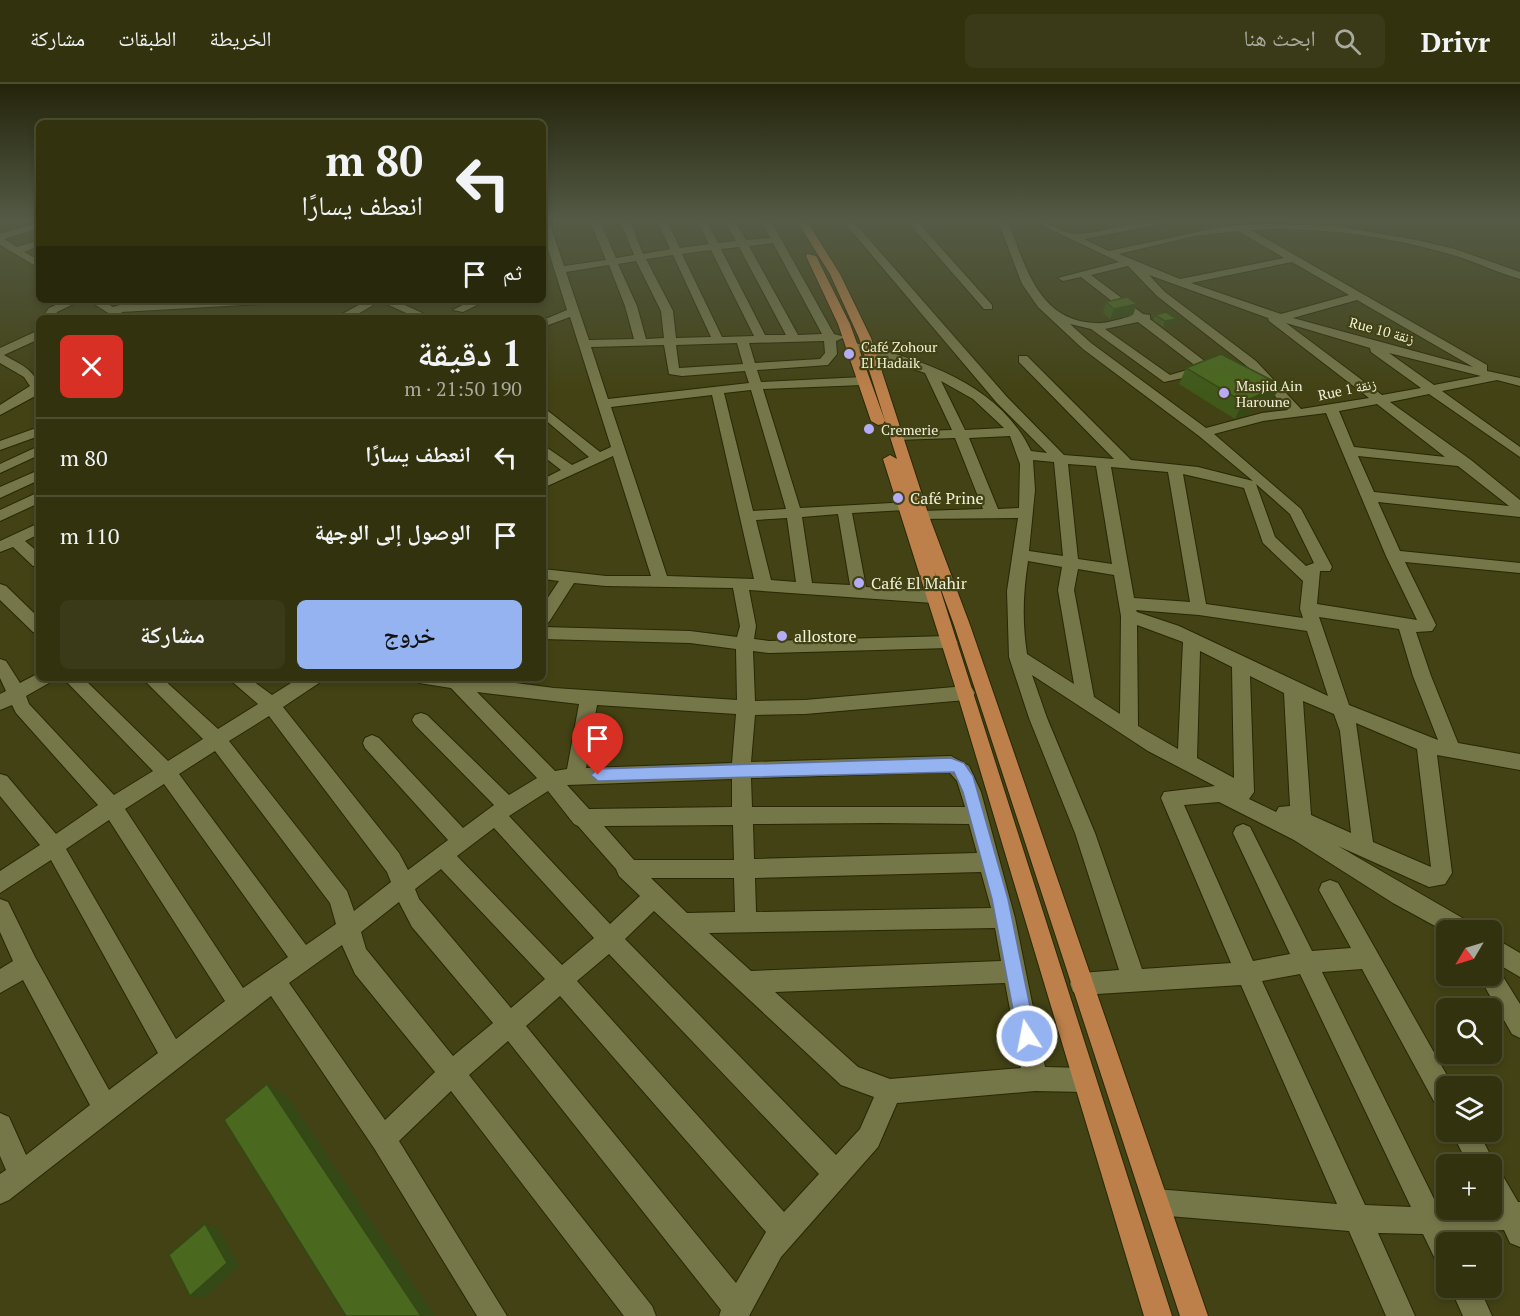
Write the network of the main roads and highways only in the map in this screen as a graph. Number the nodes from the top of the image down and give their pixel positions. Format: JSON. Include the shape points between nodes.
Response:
{"nodes":[{"id":1,"x":822,"y":278,"type":"edge"},
{"id":2,"x":836,"y":278,"type":"edge"},
{"id":3,"x":853,"y":341,"type":"junction"},
{"id":4,"x":1158,"y":1316,"type":"edge"},
{"id":5,"x":1194,"y":1316,"type":"edge"}],
"edges":[{"from":1,"to":3,"type":"main road"},
{"from":2,"to":3,"type":"main road"},
{"from":3,"to":4,"type":"main road"},
{"from":3,"to":5,"type":"main road","via":[[896,436]]}]}
